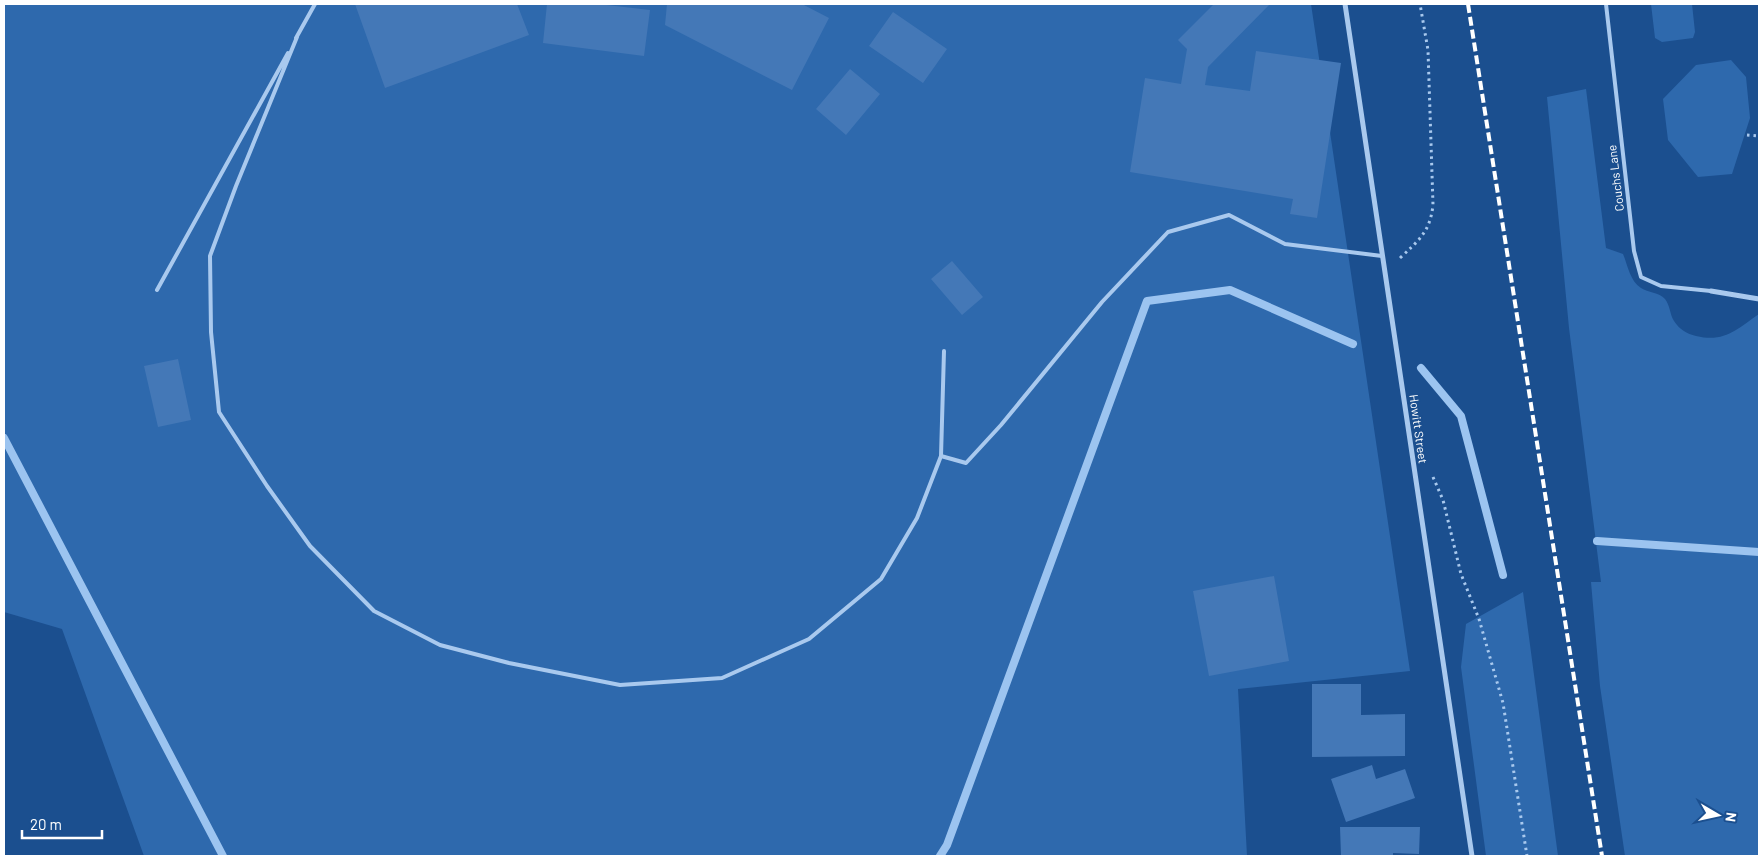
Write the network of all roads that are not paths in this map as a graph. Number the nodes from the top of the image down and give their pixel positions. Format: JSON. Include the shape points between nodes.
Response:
{"nodes":[{"id":1,"x":315,"y":4,"type":"edge"},
{"id":2,"x":1345,"y":4,"type":"edge"},
{"id":3,"x":1606,"y":4,"type":"edge"},
{"id":4,"x":297,"y":37,"type":"junction"},
{"id":5,"x":1382,"y":256,"type":"junction"},
{"id":6,"x":157,"y":290,"type":"dead end"},
{"id":7,"x":1712,"y":291,"type":"joint"},
{"id":8,"x":1759,"y":299,"type":"edge"},
{"id":9,"x":944,"y":351,"type":"dead end"},
{"id":10,"x":941,"y":456,"type":"junction"},
{"id":11,"x":1472,"y":856,"type":"edge"}],
"edges":[{"from":1,"to":4,"type":"lane"},
{"from":2,"to":5,"type":"street","name":"Howitt Street"},
{"from":3,"to":7,"type":"lane","name":"Couchs Lane","via":[[1634,251],[1641,277],[1662,286]]},
{"from":4,"to":6,"type":"lane"},
{"from":4,"to":10,"type":"lane","via":[[210,256],[211,332],[219,412],[310,546],[374,612],[440,645],[509,663],[620,685],[722,678],[809,639],[881,579],[917,518]]},
{"from":5,"to":10,"type":"lane","via":[[1285,244],[1229,216],[1168,232],[1102,302],[966,463]]},
{"from":5,"to":11,"type":"street","name":"Howitt Street"},
{"from":7,"to":8,"type":"street"},
{"from":9,"to":10,"type":"lane"}]}
